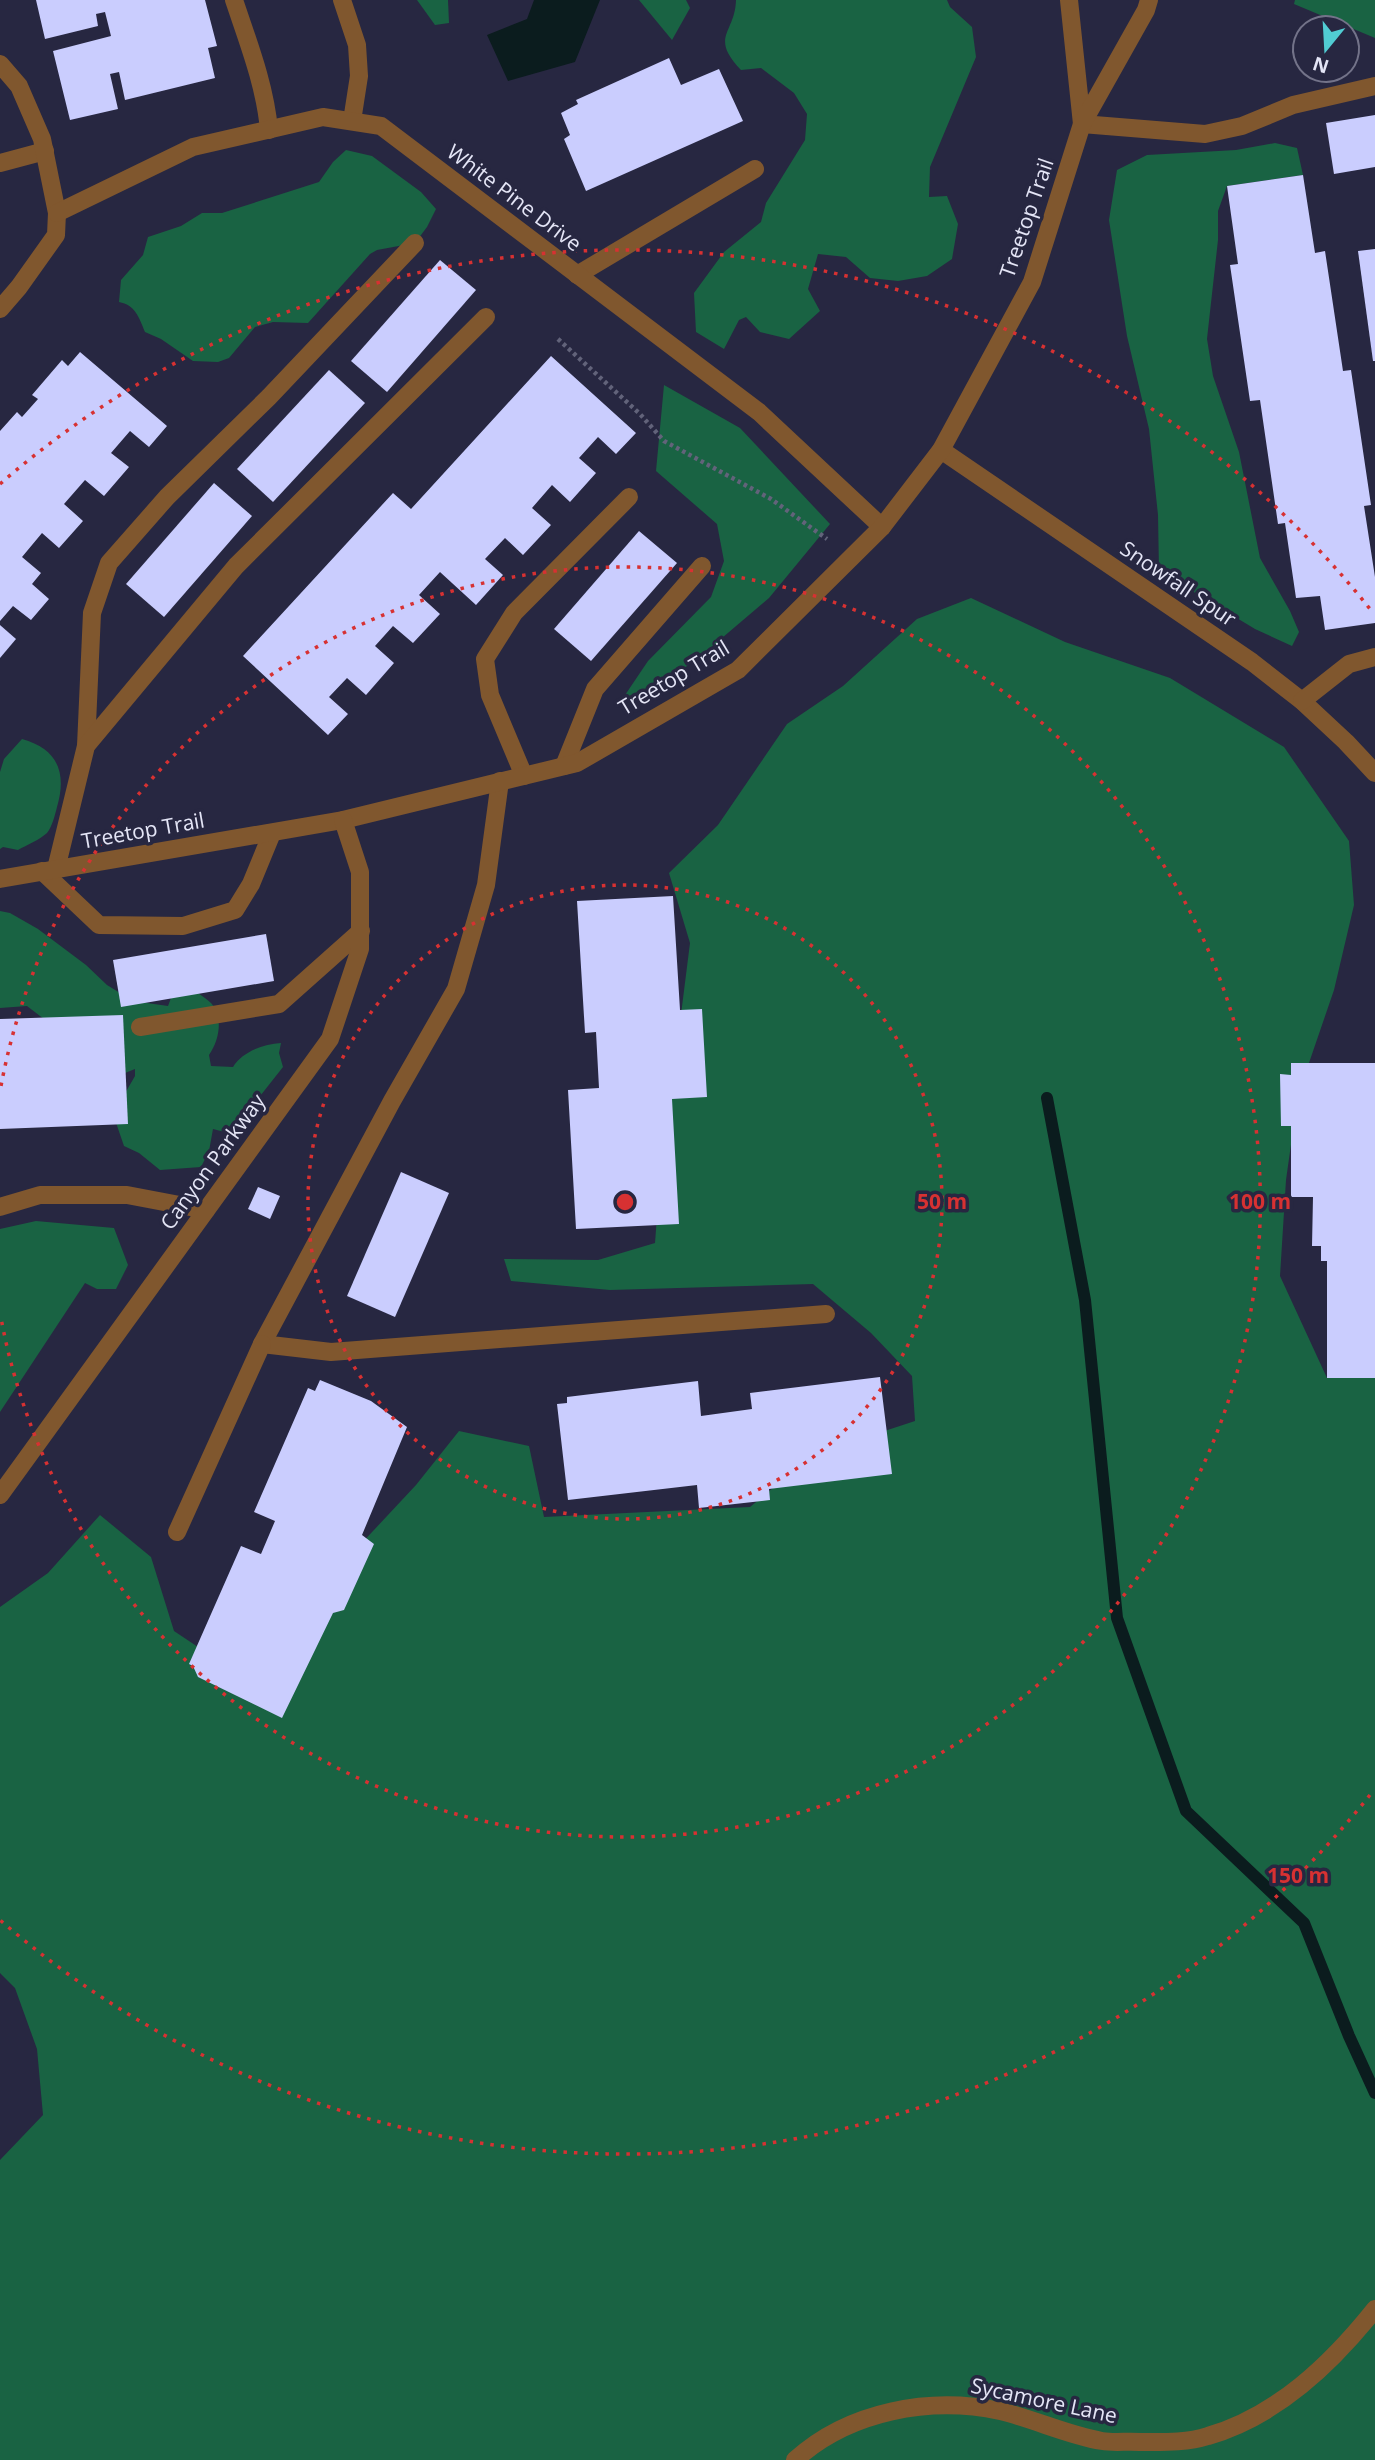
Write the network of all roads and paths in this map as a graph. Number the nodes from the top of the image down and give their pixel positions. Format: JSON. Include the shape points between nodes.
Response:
{"nodes":[{"id":1,"x":234,"y":0,"type":"edge"},
{"id":2,"x":342,"y":0,"type":"edge"},
{"id":3,"x":1069,"y":0,"type":"edge"},
{"id":4,"x":1149,"y":0,"type":"edge"},
{"id":5,"x":0,"y":64,"type":"edge"},
{"id":6,"x":1375,"y":86,"type":"edge"},
{"id":7,"x":352,"y":121,"type":"junction"},
{"id":8,"x":1082,"y":124,"type":"junction"},
{"id":9,"x":268,"y":130,"type":"junction"},
{"id":10,"x":45,"y":151,"type":"junction"},
{"id":11,"x":0,"y":163,"type":"edge"},
{"id":12,"x":755,"y":169,"type":"dead end"},
{"id":13,"x":57,"y":213,"type":"junction"},
{"id":14,"x":415,"y":243,"type":"dead end"},
{"id":15,"x":577,"y":275,"type":"junction"},
{"id":16,"x":0,"y":309,"type":"edge"},
{"id":17,"x":486,"y":317,"type":"dead end"},
{"id":18,"x":558,"y":339,"type":"dead end"},
{"id":19,"x":942,"y":450,"type":"junction"},
{"id":20,"x":629,"y":497,"type":"dead end"},
{"id":21,"x":882,"y":527,"type":"junction"},
{"id":22,"x":856,"y":553,"type":"junction"},
{"id":23,"x":702,"y":566,"type":"dead end"},
{"id":24,"x":1375,"y":657,"type":"edge"},
{"id":25,"x":1302,"y":701,"type":"junction"},
{"id":26,"x":86,"y":746,"type":"junction"},
{"id":27,"x":564,"y":766,"type":"junction"},
{"id":28,"x":1373,"y":769,"type":"edge"},
{"id":29,"x":524,"y":776,"type":"junction"},
{"id":30,"x":500,"y":781,"type":"junction"},
{"id":31,"x":343,"y":820,"type":"junction"},
{"id":32,"x":272,"y":833,"type":"junction"},
{"id":33,"x":49,"y":870,"type":"junction"},
{"id":34,"x":0,"y":879,"type":"edge"},
{"id":35,"x":360,"y":931,"type":"junction"},
{"id":36,"x":140,"y":1027,"type":"dead end"},
{"id":37,"x":0,"y":1207,"type":"edge"},
{"id":38,"x":206,"y":1210,"type":"junction"},
{"id":39,"x":826,"y":1314,"type":"dead end"},
{"id":40,"x":262,"y":1344,"type":"junction"},
{"id":41,"x":0,"y":1495,"type":"edge"},
{"id":42,"x":177,"y":1532,"type":"dead end"},
{"id":43,"x":1375,"y":2309,"type":"edge"},
{"id":44,"x":795,"y":2460,"type":"edge"}],
"edges":[{"from":1,"to":9,"type":"street","via":[[260,80]]},
{"from":2,"to":7,"type":"street","via":[[357,45],[359,76]]},
{"from":3,"to":8,"type":"street","name":"Treetop Trail"},
{"from":4,"to":8,"type":"street","name":"Treetop Trail"},
{"from":5,"to":10,"type":"street","via":[[19,86]]},
{"from":6,"to":8,"type":"street","via":[[1293,105],[1242,126],[1205,134]]},
{"from":7,"to":9,"type":"street","name":"White Pine Drive","via":[[323,117]]},
{"from":7,"to":15,"type":"street","name":"White Pine Drive","via":[[381,125]]},
{"from":8,"to":19,"type":"street","name":"Treetop Trail","via":[[1032,282]]},
{"from":9,"to":13,"type":"street","name":"White Pine Drive","via":[[193,148]]},
{"from":10,"to":11,"type":"street"},
{"from":10,"to":13,"type":"street"},
{"from":12,"to":15,"type":"street"},
{"from":13,"to":16,"type":"street","via":[[56,235]]},
{"from":14,"to":26,"type":"street","via":[[167,497],[109,563],[92,613]]},
{"from":15,"to":21,"type":"street","name":"White Pine Drive","via":[[759,412]]},
{"from":17,"to":26,"type":"street","via":[[236,566]]},
{"from":18,"to":22,"type":"path","via":[[664,440]]},
{"from":19,"to":21,"type":"street","name":"Treetop Trail"},
{"from":19,"to":25,"type":"street","name":"Snowfall Spur"},
{"from":20,"to":29,"type":"street","via":[[514,613],[485,659],[490,695]]},
{"from":21,"to":22,"type":"street","name":"Treetop Trail"},
{"from":22,"to":27,"type":"street","name":"Treetop Trail","via":[[738,670],[577,763]]},
{"from":23,"to":27,"type":"street","via":[[595,689]]},
{"from":24,"to":25,"type":"street","via":[[1349,664]]},
{"from":25,"to":28,"type":"street","name":"Snowfall Spur"},
{"from":26,"to":33,"type":"street"},
{"from":27,"to":29,"type":"street","name":"Treetop Trail"},
{"from":29,"to":30,"type":"street","name":"Treetop Trail"},
{"from":30,"to":31,"type":"street","name":"Treetop Trail"},
{"from":30,"to":40,"type":"street","via":[[486,885],[456,989]]},
{"from":31,"to":32,"type":"street","name":"Treetop Trail"},
{"from":31,"to":35,"type":"street","name":"Canyon Parkway","via":[[360,872]]},
{"from":32,"to":33,"type":"street","name":"Treetop Trail"},
{"from":32,"to":33,"type":"street","via":[[251,884],[234,910],[183,926],[99,925]]},
{"from":33,"to":34,"type":"street","name":"Treetop Trail"},
{"from":35,"to":36,"type":"street","via":[[279,1004]]},
{"from":35,"to":38,"type":"street","name":"Canyon Parkway","via":[[360,949],[330,1039]]},
{"from":37,"to":38,"type":"street","via":[[40,1195],[127,1195]]},
{"from":38,"to":41,"type":"street","name":"Canyon Parkway"},
{"from":39,"to":40,"type":"street","via":[[331,1352]]},
{"from":40,"to":42,"type":"street"},
{"from":43,"to":44,"type":"street","name":"Sycamore Lane","via":[[1293,2394],[1249,2420],[1207,2437],[1170,2443],[1103,2441],[1000,2411],[926,2406],[862,2420],[833,2433]]}]}
